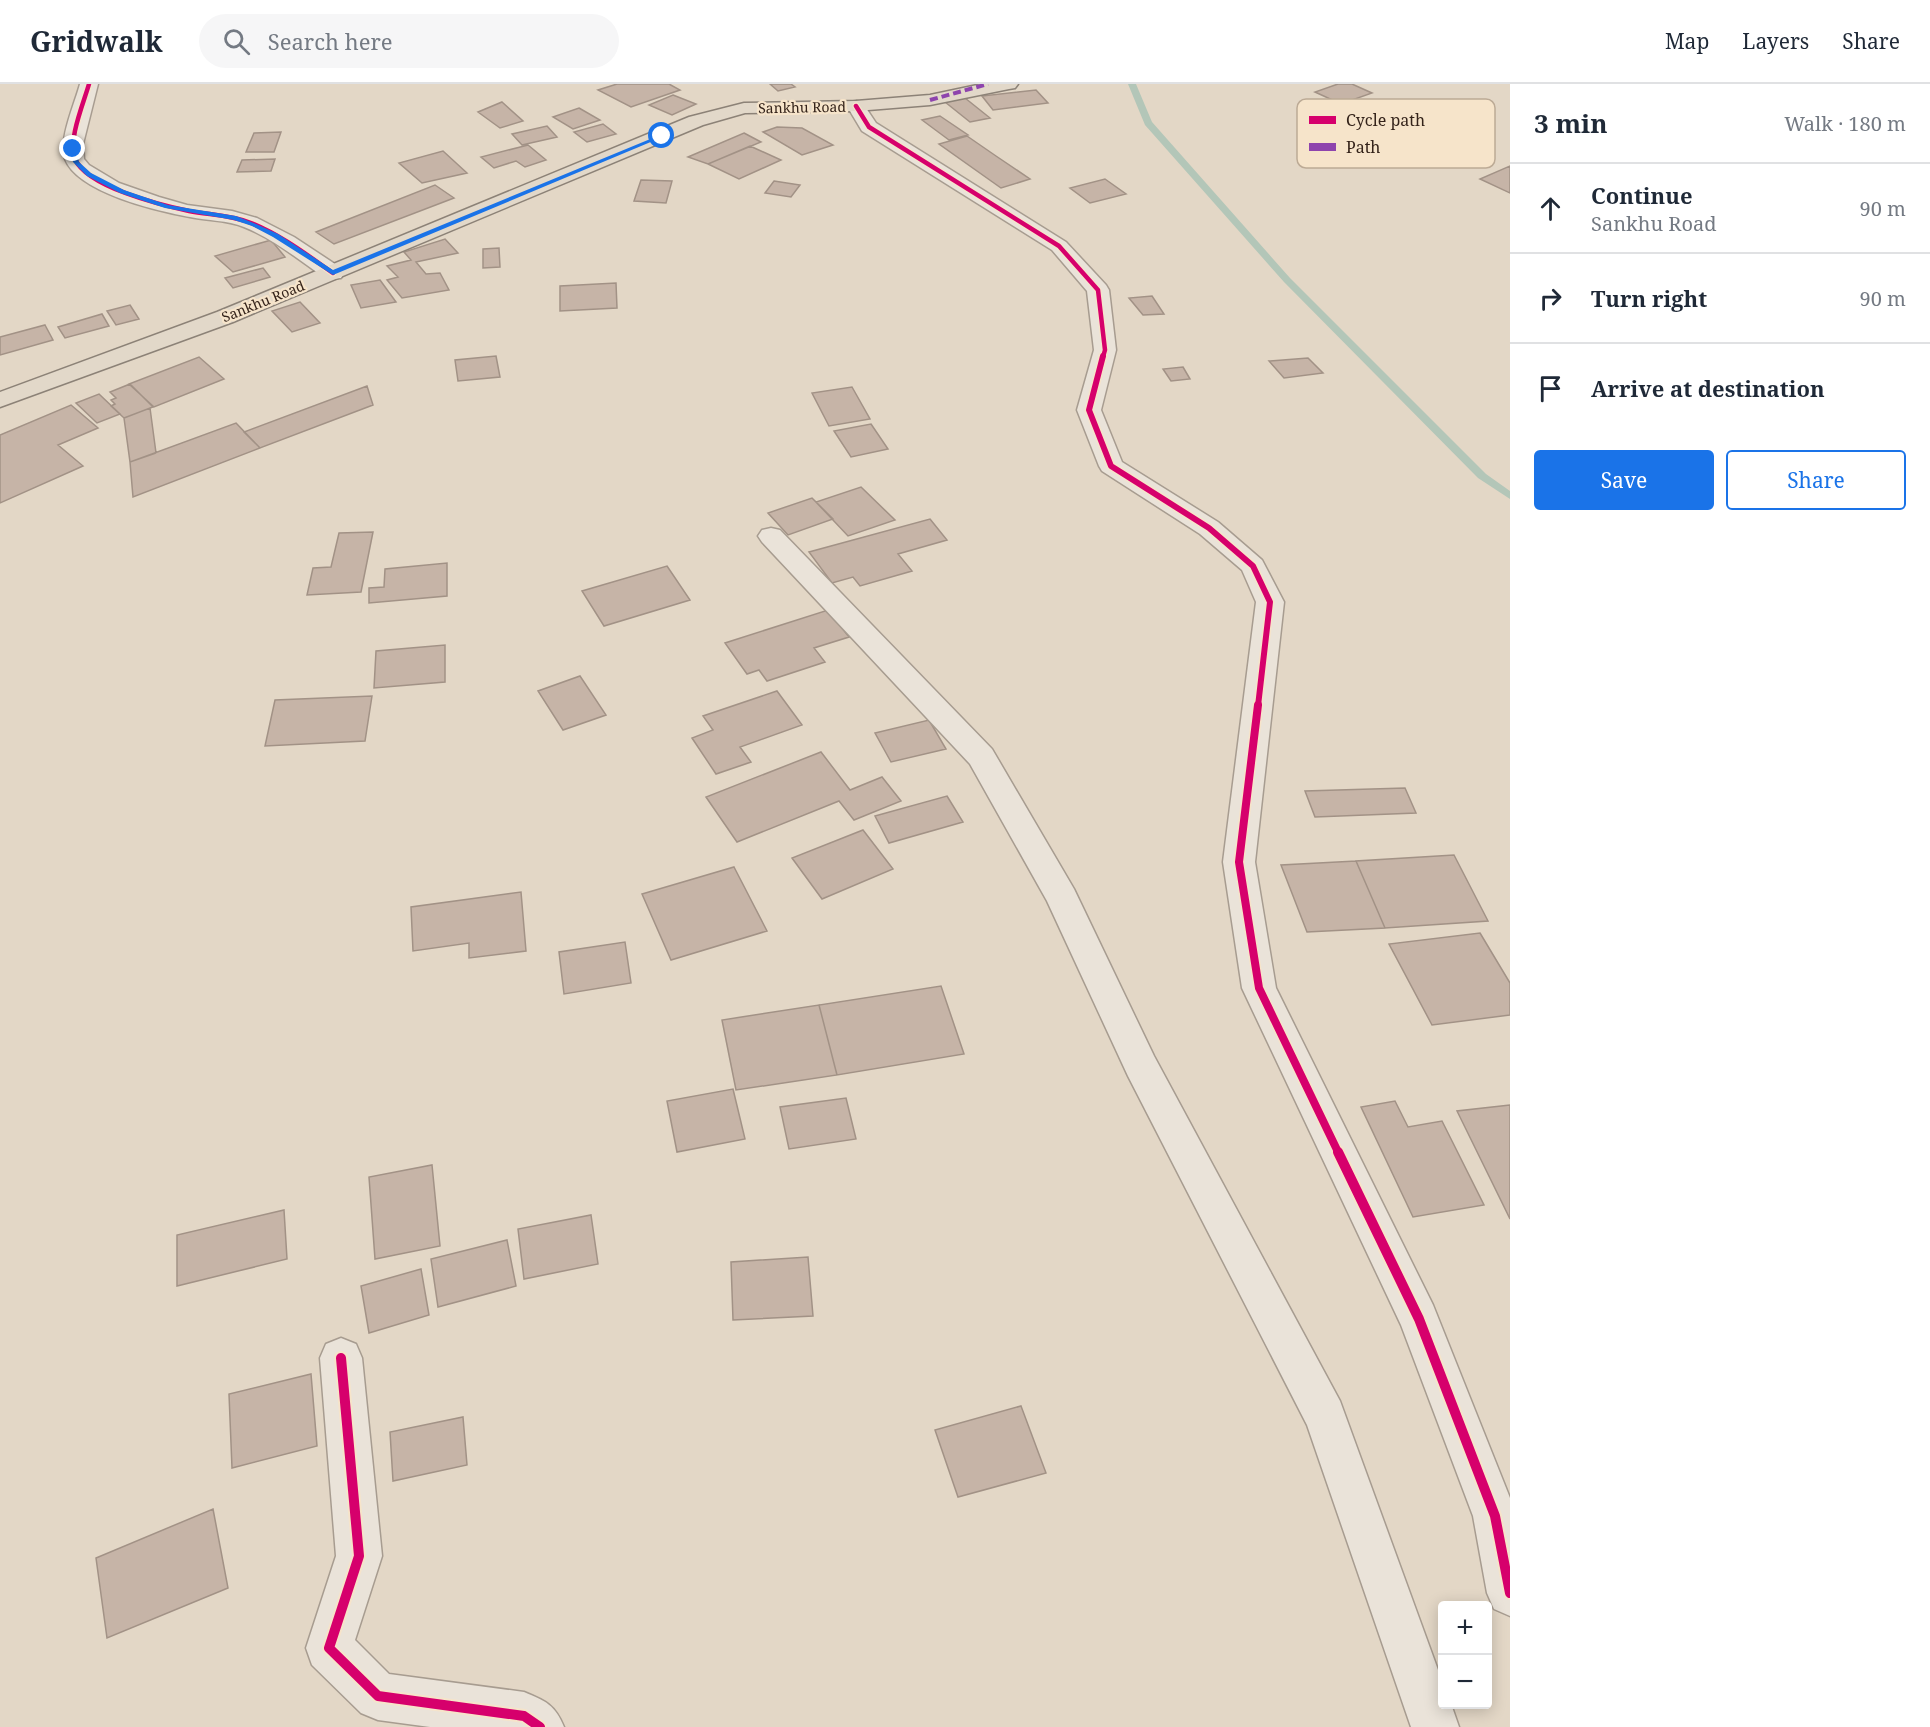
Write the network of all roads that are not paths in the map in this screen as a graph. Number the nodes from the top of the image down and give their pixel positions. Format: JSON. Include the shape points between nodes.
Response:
{"nodes":[{"id":1,"x":89,"y":84,"type":"edge"},
{"id":2,"x":1009,"y":84,"type":"edge"},
{"id":3,"x":856,"y":106,"type":"junction"},
{"id":4,"x":333,"y":273,"type":"junction"},
{"id":5,"x":0,"y":400,"type":"edge"},
{"id":6,"x":771,"y":536,"type":"dead end"},
{"id":7,"x":341,"y":1358,"type":"dead end"},
{"id":8,"x":1510,"y":1593,"type":"edge"},
{"id":9,"x":540,"y":1727,"type":"edge"},
{"id":10,"x":1435,"y":1727,"type":"edge"}],
"edges":[{"from":1,"to":4,"type":"street","via":[[73,149],[76,162],[89,174],[167,207],[236,218],[254,225]]},
{"from":2,"to":3,"type":"main road","name":"Sankhu Road","via":[[930,100]]},
{"from":3,"to":4,"type":"main road","name":"Sankhu Road","via":[[770,106],[724,112]]},
{"from":3,"to":8,"type":"street","via":[[869,127],[1059,246],[1098,290],[1105,350],[1089,410],[1111,466],[1209,528],[1253,566],[1270,602],[1239,862],[1259,988],[1419,1319],[1495,1516]]},
{"from":4,"to":5,"type":"main road","name":"Sankhu Road"},
{"from":6,"to":10,"type":"street","via":[[981,757],[1062,898],[1141,1065],[1325,1416]]},
{"from":7,"to":9,"type":"street","via":[[359,1556],[329,1648],[378,1696],[524,1716]]}]}
